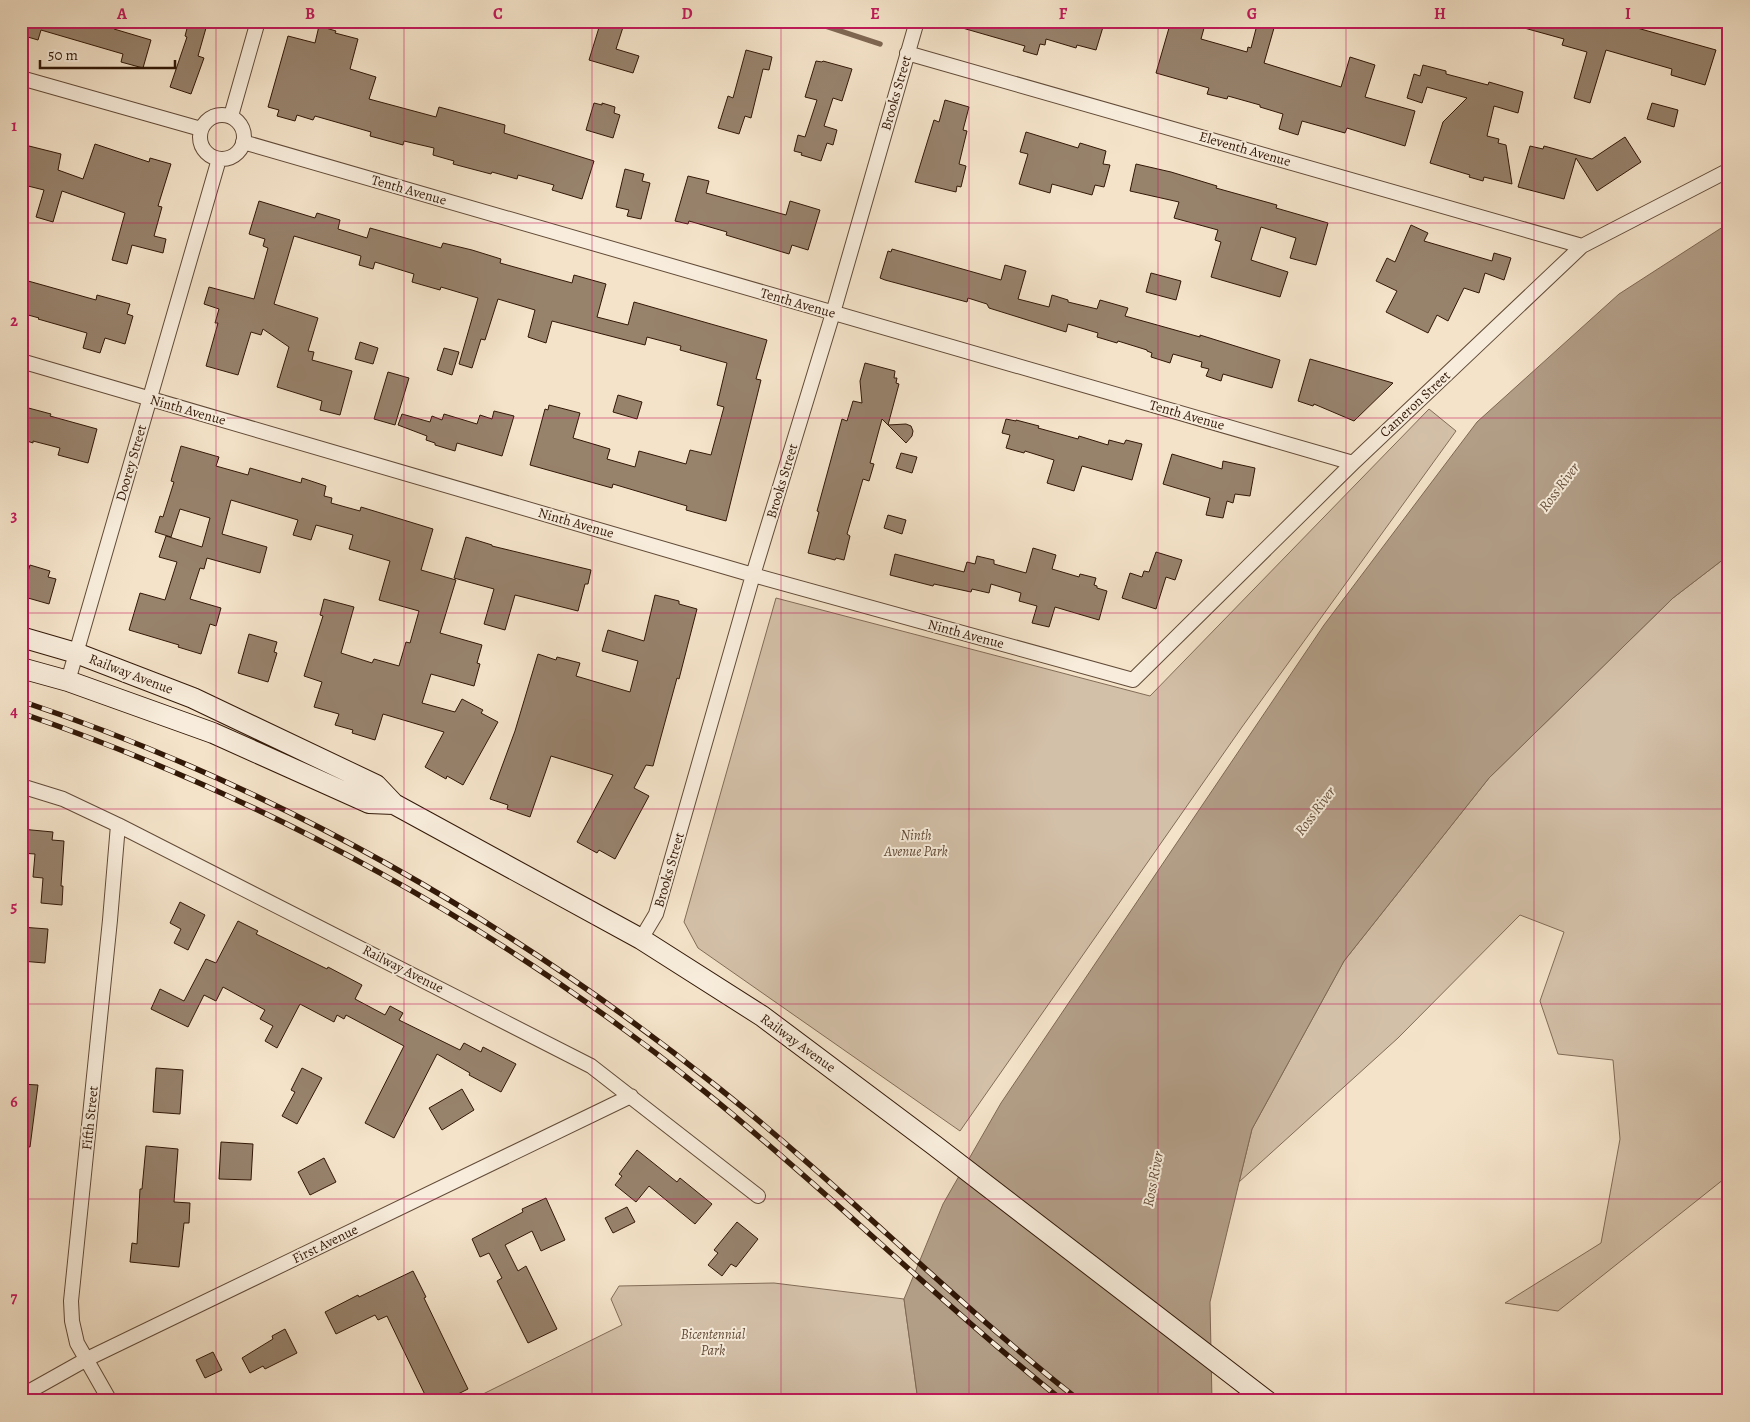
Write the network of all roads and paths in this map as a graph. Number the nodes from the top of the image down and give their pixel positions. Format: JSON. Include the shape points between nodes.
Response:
{"nodes":[{"id":1,"x":258,"y":21,"type":"edge"},
{"id":2,"x":917,"y":21,"type":"edge"},
{"id":3,"x":907,"y":53,"type":"junction"},
{"id":4,"x":21,"y":78,"type":"edge"},
{"id":5,"x":231,"y":116,"type":"junction"},
{"id":6,"x":201,"y":129,"type":"junction"},
{"id":7,"x":243,"y":142,"type":"junction"},
{"id":8,"x":219,"y":159,"type":"junction"},
{"id":9,"x":1729,"y":170,"type":"edge"},
{"id":10,"x":1582,"y":246,"type":"junction"},
{"id":11,"x":833,"y":313,"type":"junction"},
{"id":12,"x":21,"y":361,"type":"edge"},
{"id":13,"x":149,"y":398,"type":"junction"},
{"id":14,"x":1353,"y":463,"type":"junction"},
{"id":15,"x":753,"y":575,"type":"junction"},
{"id":16,"x":21,"y":637,"type":"edge"},
{"id":17,"x":76,"y":653,"type":"junction"},
{"id":18,"x":21,"y":668,"type":"edge"},
{"id":19,"x":68,"y":680,"type":"junction"},
{"id":20,"x":1133,"y":680,"type":"joint"},
{"id":21,"x":21,"y":786,"type":"edge"},
{"id":22,"x":394,"y":804,"type":"junction"},
{"id":23,"x":118,"y":825,"type":"junction"},
{"id":24,"x":641,"y":939,"type":"junction"},
{"id":25,"x":631,"y":1096,"type":"junction"},
{"id":26,"x":758,"y":1196,"type":"dead end"},
{"id":27,"x":87,"y":1359,"type":"junction"},
{"id":28,"x":21,"y":1396,"type":"edge"},
{"id":29,"x":110,"y":1401,"type":"edge"},
{"id":30,"x":1267,"y":1401,"type":"edge"}],
"edges":[{"from":1,"to":5,"type":"street"},
{"from":2,"to":3,"type":"street","name":"Brooks Street"},
{"from":3,"to":10,"type":"street","name":"Eleventh Avenue"},
{"from":3,"to":11,"type":"street","name":"Brooks Street"},
{"from":4,"to":6,"type":"street"},
{"from":5,"to":6,"type":"street","via":[[216,115]]},
{"from":5,"to":7,"type":"street","via":[[240,124]]},
{"from":6,"to":8,"type":"street","via":[[203,148]]},
{"from":7,"to":8,"type":"street","via":[[237,153]]},
{"from":7,"to":11,"type":"street","name":"Tenth Avenue"},
{"from":8,"to":13,"type":"street","name":"Doorey Street"},
{"from":9,"to":10,"type":"street","name":"Cameron Street"},
{"from":10,"to":14,"type":"street","name":"Cameron Street"},
{"from":11,"to":14,"type":"street","name":"Tenth Avenue"},
{"from":11,"to":15,"type":"street","name":"Brooks Street"},
{"from":12,"to":13,"type":"street","name":"Ninth Avenue"},
{"from":13,"to":15,"type":"street","name":"Ninth Avenue"},
{"from":13,"to":17,"type":"street","name":"Doorey Street"},
{"from":14,"to":20,"type":"street","name":"Cameron Street"},
{"from":15,"to":20,"type":"street","name":"Ninth Avenue"},
{"from":15,"to":24,"type":"street","name":"Brooks Street","via":[[656,914]]},
{"from":16,"to":17,"type":"main road","name":"Railway Avenue"},
{"from":17,"to":19,"type":"street","name":"Doorey Street"},
{"from":17,"to":22,"type":"main road","name":"Railway Avenue","via":[[193,698],[261,730],[376,785]]},
{"from":18,"to":19,"type":"main road","name":"Railway Avenue"},
{"from":19,"to":22,"type":"main road","name":"Railway Avenue","via":[[213,733],[369,803]]},
{"from":21,"to":23,"type":"street","name":"Railway Avenue","via":[[63,799]]},
{"from":22,"to":24,"type":"main road","name":"Railway Avenue"},
{"from":23,"to":25,"type":"street","name":"Railway Avenue","via":[[591,1066]]},
{"from":23,"to":27,"type":"street","name":"Fifth Street","via":[[71,1301],[77,1342]]},
{"from":24,"to":30,"type":"main road","name":"Railway Avenue","via":[[762,1016]]},
{"from":25,"to":26,"type":"street","name":"Railway Avenue"},
{"from":25,"to":27,"type":"street","name":"First Avenue"},
{"from":27,"to":28,"type":"street","name":"First Avenue"},
{"from":27,"to":29,"type":"street","name":"Fifth Street"}]}
